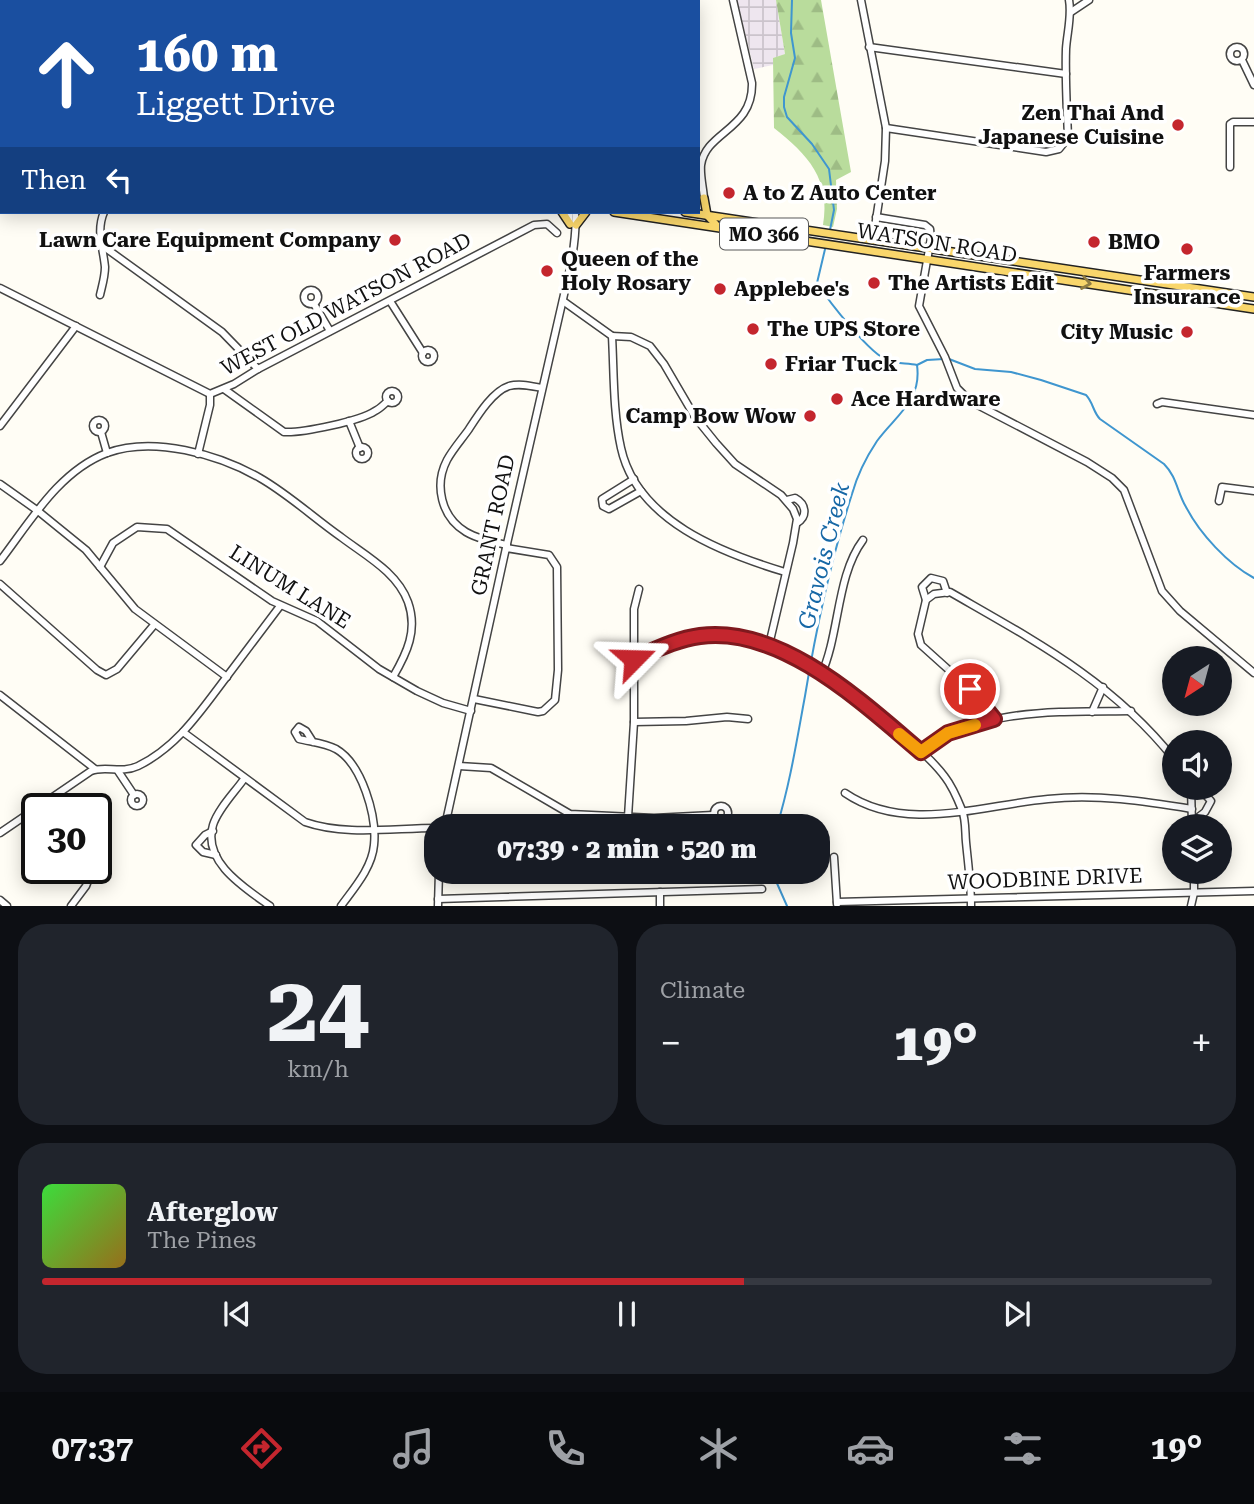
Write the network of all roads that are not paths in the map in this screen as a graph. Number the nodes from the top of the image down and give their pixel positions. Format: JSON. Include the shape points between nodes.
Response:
{"nodes":[{"id":1,"x":733,"y":0,"type":"edge"},
{"id":2,"x":862,"y":0,"type":"edge"},
{"id":3,"x":1069,"y":0,"type":"edge"},
{"id":4,"x":1089,"y":0,"type":"edge"},
{"id":5,"x":1071,"y":12,"type":"junction"},
{"id":6,"x":869,"y":47,"type":"junction"},
{"id":7,"x":1242,"y":60,"type":"dead end"},
{"id":8,"x":1066,"y":74,"type":"junction"},
{"id":9,"x":1254,"y":85,"type":"edge"},
{"id":10,"x":1254,"y":122,"type":"edge"},
{"id":11,"x":886,"y":128,"type":"junction"},
{"id":12,"x":1230,"y":167,"type":"dead end"},
{"id":13,"x":704,"y":198,"type":"junction"},
{"id":14,"x":700,"y":203,"type":"edge"},
{"id":15,"x":103,"y":214,"type":"edge"},
{"id":16,"x":563,"y":214,"type":"edge"},
{"id":17,"x":570,"y":214,"type":"edge"},
{"id":18,"x":575,"y":214,"type":"edge"},
{"id":19,"x":584,"y":214,"type":"edge"},
{"id":20,"x":636,"y":214,"type":"edge"},
{"id":21,"x":695,"y":214,"type":"edge"},
{"id":22,"x":876,"y":217,"type":"junction"},
{"id":23,"x":713,"y":221,"type":"junction"},
{"id":24,"x":573,"y":227,"type":"junction"},
{"id":25,"x":557,"y":233,"type":"dead end"},
{"id":26,"x":873,"y":240,"type":"junction"},
{"id":27,"x":100,"y":244,"type":"junction"},
{"id":28,"x":929,"y":249,"type":"junction"},
{"id":29,"x":927,"y":259,"type":"junction"},
{"id":30,"x":0,"y":288,"type":"edge"},
{"id":31,"x":100,"y":295,"type":"dead end"},
{"id":32,"x":1254,"y":297,"type":"edge"},
{"id":33,"x":390,"y":301,"type":"junction"},
{"id":34,"x":563,"y":301,"type":"junction"},
{"id":35,"x":314,"y":304,"type":"dead end"},
{"id":36,"x":1254,"y":309,"type":"edge"},
{"id":37,"x":76,"y":326,"type":"junction"},
{"id":38,"x":330,"y":331,"type":"junction"},
{"id":39,"x":612,"y":336,"type":"junction"},
{"id":40,"x":423,"y":353,"type":"dead end"},
{"id":41,"x":258,"y":369,"type":"junction"},
{"id":42,"x":542,"y":388,"type":"junction"},
{"id":43,"x":225,"y":389,"type":"junction"},
{"id":44,"x":210,"y":394,"type":"junction"},
{"id":45,"x":388,"y":401,"type":"dead end"},
{"id":46,"x":1157,"y":404,"type":"dead end"},
{"id":47,"x":1254,"y":415,"type":"edge"},
{"id":48,"x":349,"y":421,"type":"junction"},
{"id":49,"x":0,"y":426,"type":"edge"},
{"id":50,"x":101,"y":432,"type":"dead end"},
{"id":51,"x":360,"y":447,"type":"dead end"},
{"id":52,"x":107,"y":453,"type":"junction"},
{"id":53,"x":198,"y":454,"type":"junction"},
{"id":54,"x":1224,"y":478,"type":"dead end"},
{"id":55,"x":634,"y":479,"type":"junction"},
{"id":56,"x":0,"y":484,"type":"edge"},
{"id":57,"x":1222,"y":487,"type":"junction"},
{"id":58,"x":641,"y":491,"type":"junction"},
{"id":59,"x":1254,"y":491,"type":"edge"},
{"id":60,"x":1219,"y":501,"type":"dead end"},
{"id":61,"x":38,"y":511,"type":"junction"},
{"id":62,"x":863,"y":540,"type":"dead end"},
{"id":63,"x":506,"y":547,"type":"junction"},
{"id":64,"x":0,"y":561,"type":"edge"},
{"id":65,"x":100,"y":567,"type":"junction"},
{"id":66,"x":785,"y":572,"type":"junction"},
{"id":67,"x":0,"y":584,"type":"edge"},
{"id":68,"x":639,"y":589,"type":"dead end"},
{"id":69,"x":947,"y":593,"type":"junction"},
{"id":70,"x":926,"y":600,"type":"junction"},
{"id":71,"x":280,"y":606,"type":"junction"},
{"id":72,"x":154,"y":625,"type":"junction"},
{"id":73,"x":769,"y":645,"type":"junction"},
{"id":74,"x":634,"y":659,"type":"junction"},
{"id":75,"x":818,"y":673,"type":"junction"},
{"id":76,"x":1254,"y":673,"type":"edge"},
{"id":77,"x":227,"y":677,"type":"junction"},
{"id":78,"x":393,"y":677,"type":"junction"},
{"id":79,"x":1103,"y":687,"type":"junction"},
{"id":80,"x":0,"y":695,"type":"edge"},
{"id":81,"x":474,"y":699,"type":"junction"},
{"id":82,"x":471,"y":711,"type":"junction"},
{"id":83,"x":1131,"y":711,"type":"junction"},
{"id":84,"x":1092,"y":712,"type":"junction"},
{"id":85,"x":748,"y":719,"type":"dead end"},
{"id":86,"x":994,"y":719,"type":"junction"},
{"id":87,"x":634,"y":722,"type":"junction"},
{"id":88,"x":183,"y":732,"type":"junction"},
{"id":89,"x":313,"y":742,"type":"dead end"},
{"id":90,"x":1162,"y":746,"type":"edge"},
{"id":91,"x":921,"y":752,"type":"junction"},
{"id":92,"x":458,"y":766,"type":"junction"},
{"id":93,"x":95,"y":769,"type":"junction"},
{"id":94,"x":118,"y":771,"type":"junction"},
{"id":95,"x":243,"y":779,"type":"junction"},
{"id":96,"x":59,"y":793,"type":"edge"},
{"id":97,"x":845,"y":793,"type":"dead end"},
{"id":98,"x":134,"y":795,"type":"dead end"},
{"id":99,"x":1192,"y":800,"type":"edge"},
{"id":100,"x":1192,"y":809,"type":"junction"},
{"id":101,"x":963,"y":813,"type":"junction"},
{"id":102,"x":448,"y":814,"type":"edge"},
{"id":103,"x":570,"y":814,"type":"edge"},
{"id":104,"x":628,"y":814,"type":"edge"},
{"id":105,"x":1192,"y":814,"type":"edge"},
{"id":106,"x":21,"y":819,"type":"edge"},
{"id":107,"x":373,"y":828,"type":"junction"},
{"id":108,"x":424,"y":828,"type":"edge"},
{"id":109,"x":213,"y":831,"type":"junction"},
{"id":110,"x":0,"y":833,"type":"edge"},
{"id":111,"x":216,"y":855,"type":"junction"},
{"id":112,"x":834,"y":857,"type":"dead end"},
{"id":113,"x":87,"y":884,"type":"edge"},
{"id":114,"x":439,"y":884,"type":"edge"},
{"id":115,"x":1194,"y":884,"type":"edge"},
{"id":116,"x":762,"y":890,"type":"dead end"},
{"id":117,"x":1254,"y":891,"type":"edge"},
{"id":118,"x":660,"y":892,"type":"junction"},
{"id":119,"x":1183,"y":893,"type":"junction"},
{"id":120,"x":1194,"y":893,"type":"junction"},
{"id":121,"x":545,"y":895,"type":"junction"},
{"id":122,"x":0,"y":900,"type":"edge"},
{"id":123,"x":438,"y":902,"type":"edge"},
{"id":124,"x":971,"y":902,"type":"edge"},
{"id":125,"x":837,"y":904,"type":"edge"},
{"id":126,"x":7,"y":905,"type":"edge"},
{"id":127,"x":71,"y":905,"type":"edge"},
{"id":128,"x":270,"y":905,"type":"edge"},
{"id":129,"x":341,"y":905,"type":"edge"},
{"id":130,"x":545,"y":905,"type":"edge"},
{"id":131,"x":660,"y":905,"type":"edge"},
{"id":132,"x":1190,"y":905,"type":"edge"}],
"edges":[{"from":1,"to":13,"type":"street","via":[[752,95],[743,115],[704,157]]},
{"from":2,"to":6,"type":"street"},
{"from":3,"to":5,"type":"street"},
{"from":4,"to":5,"type":"street"},
{"from":5,"to":8,"type":"street"},
{"from":6,"to":8,"type":"street"},
{"from":6,"to":11,"type":"street"},
{"from":7,"to":9,"type":"street"},
{"from":8,"to":11,"type":"street","via":[[1068,138],[1059,149],[1046,152]]},
{"from":10,"to":12,"type":"street","via":[[1230,124]]},
{"from":11,"to":22,"type":"street"},
{"from":13,"to":14,"type":"main road"},
{"from":13,"to":23,"type":"main road"},
{"from":15,"to":27,"type":"street"},
{"from":16,"to":24,"type":"main road"},
{"from":17,"to":24,"type":"street","name":"GRANT ROAD"},
{"from":18,"to":24,"type":"street","name":"GRANT ROAD"},
{"from":19,"to":24,"type":"main road"},
{"from":20,"to":23,"type":"main road","name":"WATSON ROAD","number":"MO 366"},
{"from":21,"to":23,"type":"main road","name":"WATSON ROAD","number":"MO 366"},
{"from":22,"to":26,"type":"street"},
{"from":22,"to":28,"type":"street","via":[[925,225],[931,232]]},
{"from":23,"to":26,"type":"main road","name":"WATSON ROAD","number":"MO 366"},
{"from":23,"to":29,"type":"main road","name":"WATSON ROAD","number":"MO 366"},
{"from":24,"to":34,"type":"street","name":"GRANT ROAD","via":[[574,249]]},
{"from":25,"to":33,"type":"street","name":"WEST OLD WATSON ROAD","via":[[547,224],[534,225]]},
{"from":26,"to":28,"type":"main road","name":"WATSON ROAD","number":"MO 366"},
{"from":27,"to":31,"type":"street","via":[[105,268]]},
{"from":27,"to":41,"type":"street","via":[[222,332]]},
{"from":28,"to":29,"type":"street"},
{"from":28,"to":32,"type":"main road","name":"WATSON ROAD","number":"MO 366"},
{"from":29,"to":36,"type":"main road","name":"WATSON ROAD","number":"MO 366","one_way":true},
{"from":29,"to":76,"type":"street","via":[[919,306],[957,388],[970,401],[1112,478],[1124,491],[1162,591]]},
{"from":30,"to":37,"type":"street","name":"WEST OLD WATSON ROAD"},
{"from":33,"to":38,"type":"street","name":"WEST OLD WATSON ROAD"},
{"from":33,"to":40,"type":"street"},
{"from":34,"to":39,"type":"street"},
{"from":34,"to":42,"type":"street","name":"GRANT ROAD"},
{"from":35,"to":38,"type":"street"},
{"from":37,"to":44,"type":"street","name":"WEST OLD WATSON ROAD"},
{"from":37,"to":49,"type":"street"},
{"from":38,"to":41,"type":"street","name":"WEST OLD WATSON ROAD"},
{"from":39,"to":55,"type":"street","via":[[622,450]]},
{"from":39,"to":66,"type":"street","via":[[650,346],[716,443],[735,464],[787,500],[797,523]]},
{"from":41,"to":43,"type":"street","name":"WEST OLD WATSON ROAD"},
{"from":42,"to":63,"type":"street","name":"GRANT ROAD"},
{"from":42,"to":63,"type":"street","via":[[522,384],[502,389],[480,412],[442,475],[440,496],[453,521],[466,532]]},
{"from":43,"to":44,"type":"street","name":"WEST OLD WATSON ROAD"},
{"from":43,"to":48,"type":"street","via":[[284,432]]},
{"from":44,"to":53,"type":"street"},
{"from":45,"to":48,"type":"street","via":[[374,413]]},
{"from":46,"to":47,"type":"street"},
{"from":48,"to":51,"type":"street"},
{"from":50,"to":52,"type":"street"},
{"from":52,"to":53,"type":"street","via":[[154,445]]},
{"from":52,"to":61,"type":"street","via":[[72,473]]},
{"from":53,"to":78,"type":"street","via":[[260,478],[394,577],[409,605],[412,633]]},
{"from":54,"to":57,"type":"street"},
{"from":55,"to":58,"type":"street"},
{"from":55,"to":58,"type":"street","via":[[602,499],[603,506],[609,509]]},
{"from":56,"to":61,"type":"street"},
{"from":57,"to":59,"type":"street"},
{"from":57,"to":60,"type":"street"},
{"from":58,"to":66,"type":"street","via":[[682,528],[749,561]]},
{"from":61,"to":64,"type":"street"},
{"from":61,"to":65,"type":"street"},
{"from":62,"to":75,"type":"street","via":[[851,558],[828,658]]},
{"from":63,"to":81,"type":"street","name":"GRANT ROAD"},
{"from":63,"to":81,"type":"street","via":[[549,555],[557,567],[555,700],[538,712]]},
{"from":65,"to":71,"type":"street","name":"LINUM LANE","via":[[113,543],[137,527],[167,529]]},
{"from":65,"to":72,"type":"street"},
{"from":66,"to":73,"type":"street"},
{"from":67,"to":72,"type":"street","via":[[106,674],[117,669]]},
{"from":68,"to":74,"type":"street","via":[[634,609]]},
{"from":69,"to":70,"type":"street"},
{"from":69,"to":70,"type":"street","via":[[943,581],[931,578],[922,587]]},
{"from":69,"to":79,"type":"street","via":[[1064,658]]},
{"from":70,"to":86,"type":"street","via":[[920,645],[970,689]]},
{"from":71,"to":77,"type":"street"},
{"from":71,"to":78,"type":"street","name":"LINUM LANE","via":[[317,621]]},
{"from":72,"to":77,"type":"street"},
{"from":73,"to":74,"type":"street","via":[[739,636],[702,636]]},
{"from":73,"to":75,"type":"street"},
{"from":74,"to":87,"type":"street"},
{"from":75,"to":91,"type":"street"},
{"from":77,"to":88,"type":"street"},
{"from":78,"to":82,"type":"street","name":"LINUM LANE","via":[[416,691]]},
{"from":79,"to":83,"type":"street"},
{"from":79,"to":84,"type":"street"},
{"from":80,"to":93,"type":"street"},
{"from":81,"to":82,"type":"street","name":"GRANT ROAD"},
{"from":82,"to":92,"type":"street","name":"GRANT ROAD"},
{"from":83,"to":84,"type":"street"},
{"from":83,"to":90,"type":"street"},
{"from":84,"to":86,"type":"street"},
{"from":85,"to":87,"type":"street"},
{"from":86,"to":91,"type":"street","via":[[948,733]]},
{"from":87,"to":104,"type":"street"},
{"from":88,"to":94,"type":"street","via":[[137,767]]},
{"from":88,"to":95,"type":"street"},
{"from":89,"to":107,"type":"street","via":[[337,750],[351,763],[368,795]]},
{"from":91,"to":101,"type":"street","via":[[946,778]]},
{"from":92,"to":102,"type":"street","name":"GRANT ROAD"},
{"from":92,"to":103,"type":"street","via":[[491,768]]},
{"from":93,"to":94,"type":"street"},
{"from":93,"to":96,"type":"street"},
{"from":94,"to":98,"type":"street"},
{"from":95,"to":107,"type":"street","via":[[304,822],[323,828]]},
{"from":95,"to":109,"type":"street"},
{"from":97,"to":101,"type":"street","via":[[886,811]]},
{"from":99,"to":100,"type":"street"},
{"from":100,"to":101,"type":"street","via":[[1093,797],[1048,799]]},
{"from":100,"to":105,"type":"street"},
{"from":101,"to":124,"type":"street"},
{"from":106,"to":110,"type":"street"},
{"from":107,"to":108,"type":"street"},
{"from":107,"to":129,"type":"street","via":[[374,845],[365,871]]},
{"from":109,"to":111,"type":"street"},
{"from":109,"to":111,"type":"street","via":[[196,845]]},
{"from":111,"to":128,"type":"street","via":[[221,865]]},
{"from":112,"to":125,"type":"street"},
{"from":113,"to":127,"type":"street"},
{"from":114,"to":123,"type":"street"},
{"from":115,"to":120,"type":"street"},
{"from":116,"to":118,"type":"street"},
{"from":117,"to":120,"type":"street","name":"WOODBINE DRIVE"},
{"from":118,"to":121,"type":"street"},
{"from":118,"to":131,"type":"street"},
{"from":119,"to":120,"type":"street","name":"WOODBINE DRIVE"},
{"from":119,"to":124,"type":"street","name":"WOODBINE DRIVE"},
{"from":119,"to":132,"type":"street"},
{"from":120,"to":132,"type":"street"},
{"from":121,"to":123,"type":"street"},
{"from":121,"to":130,"type":"street"},
{"from":122,"to":126,"type":"street"},
{"from":124,"to":125,"type":"street","name":"WOODBINE DRIVE"}]}
